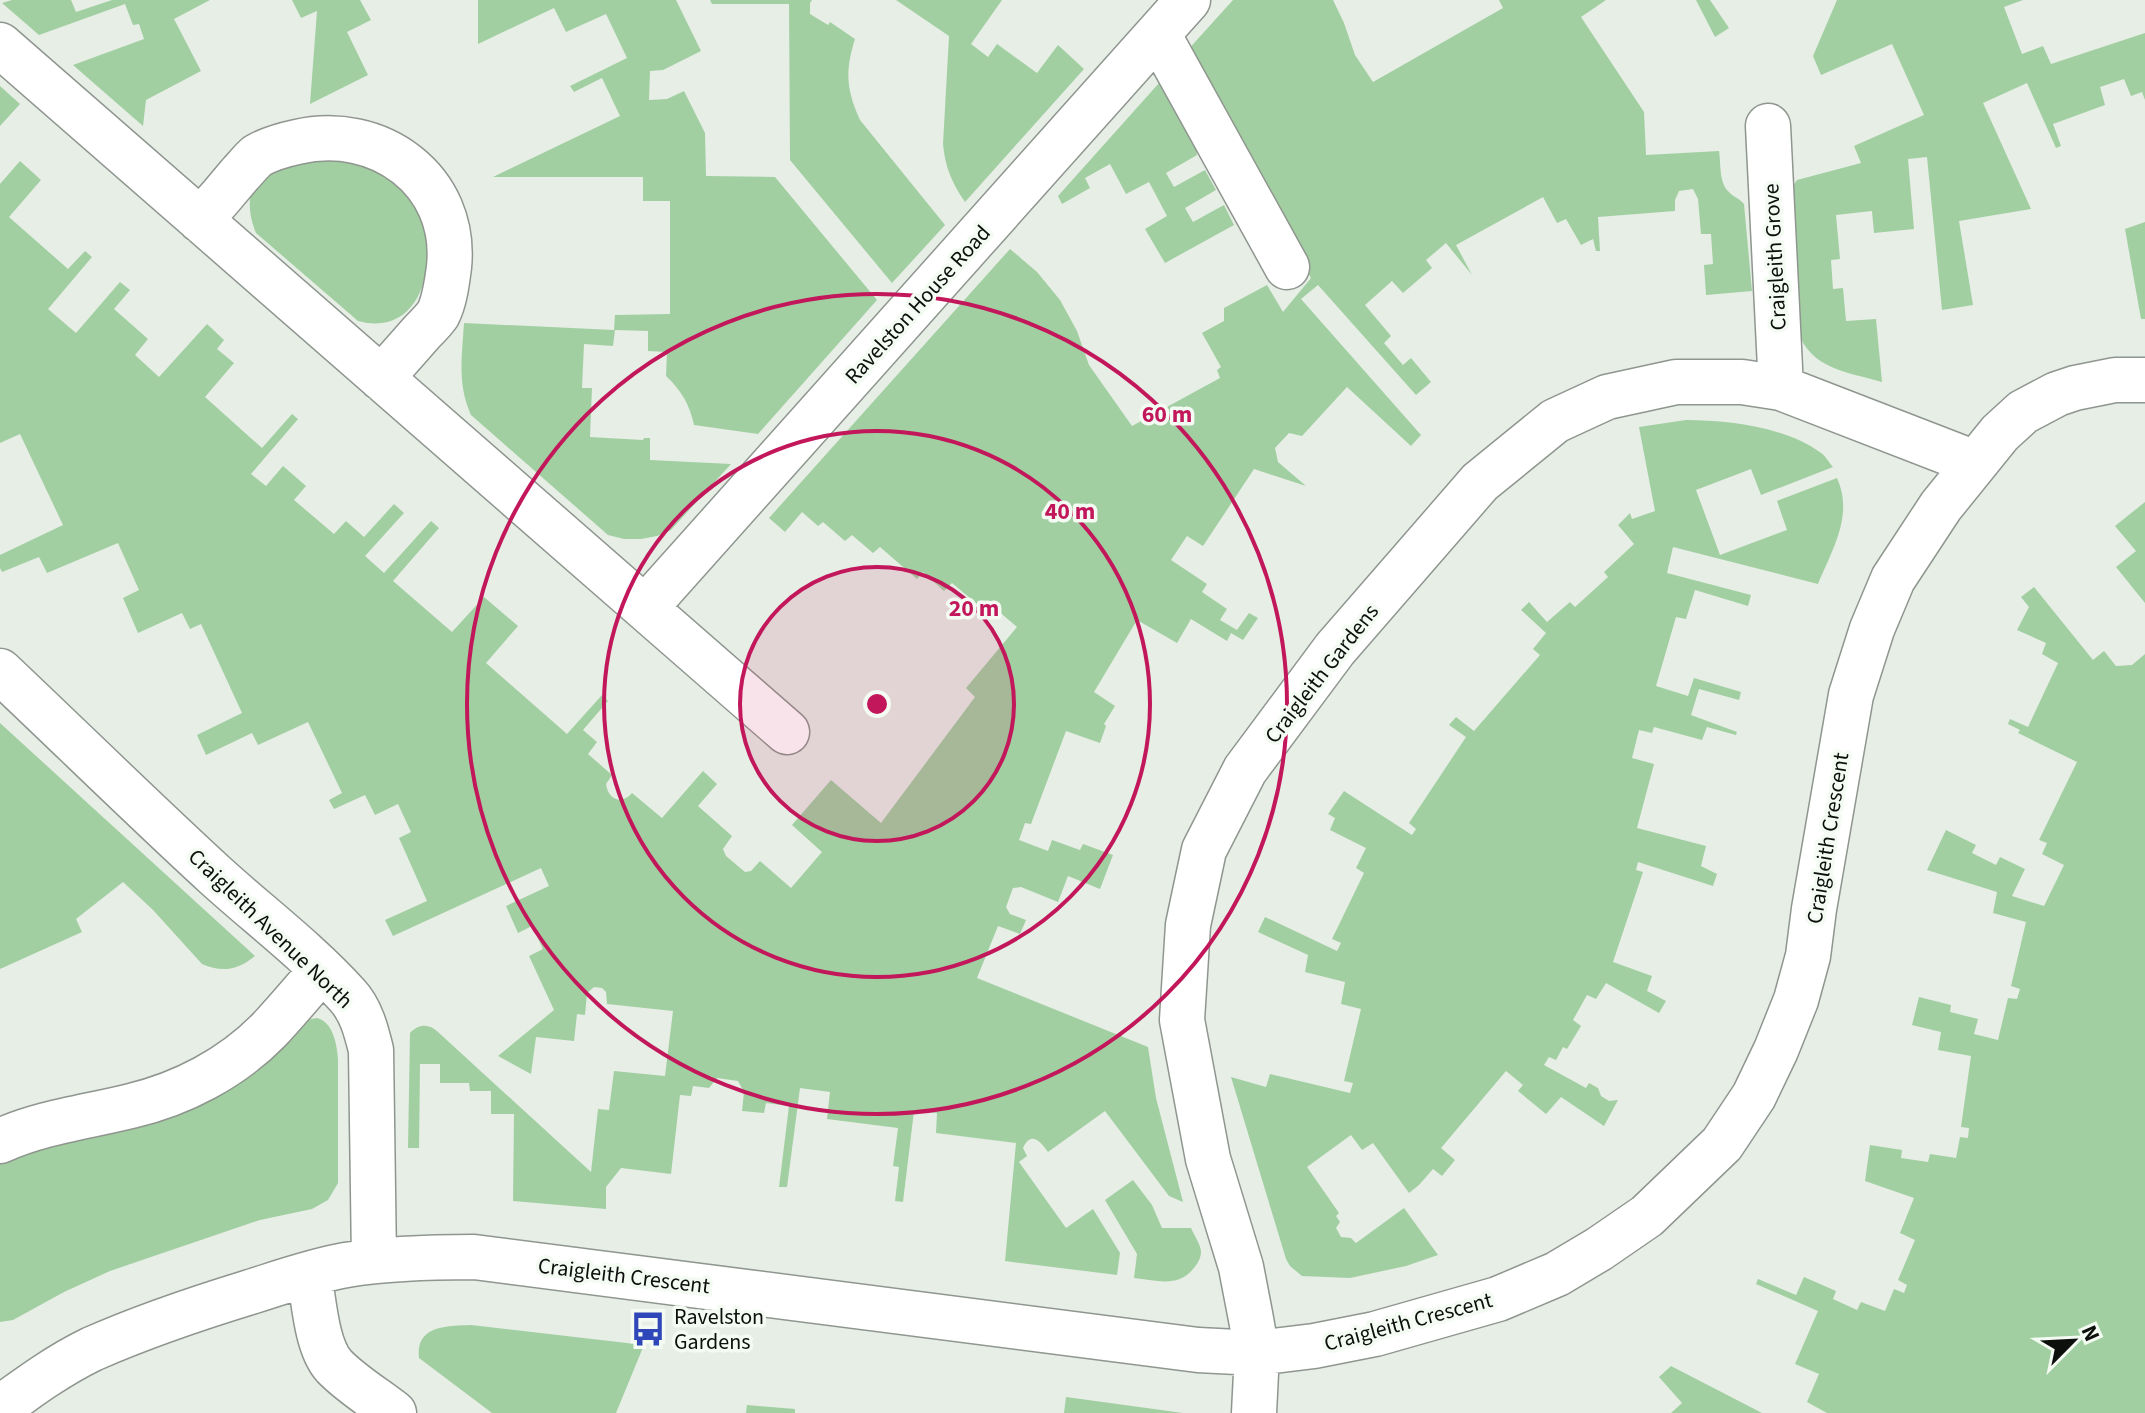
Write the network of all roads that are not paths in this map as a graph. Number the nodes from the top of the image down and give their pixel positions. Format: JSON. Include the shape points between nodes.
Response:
{"nodes":[{"id":1,"x":1188,"y":0,"type":"edge"},
{"id":2,"x":1158,"y":34,"type":"junction"},
{"id":3,"x":0,"y":45,"type":"edge"},
{"id":4,"x":1768,"y":126,"type":"dead end"},
{"id":5,"x":200,"y":220,"type":"junction"},
{"id":6,"x":1287,"y":267,"type":"dead end"},
{"id":7,"x":381,"y":378,"type":"junction"},
{"id":8,"x":2145,"y":380,"type":"edge"},
{"id":9,"x":1781,"y":388,"type":"junction"},
{"id":10,"x":1975,"y":463,"type":"junction"},
{"id":11,"x":645,"y":608,"type":"junction"},
{"id":12,"x":0,"y":671,"type":"edge"},
{"id":13,"x":787,"y":732,"type":"dead end"},
{"id":14,"x":322,"y":970,"type":"junction"},
{"id":15,"x":0,"y":1141,"type":"edge"},
{"id":16,"x":374,"y":1261,"type":"junction"},
{"id":17,"x":309,"y":1274,"type":"junction"},
{"id":18,"x":1257,"y":1353,"type":"junction"},
{"id":19,"x":0,"y":1408,"type":"edge"},
{"id":20,"x":394,"y":1413,"type":"edge"},
{"id":21,"x":1254,"y":1413,"type":"edge"}],
"edges":[{"from":1,"to":2,"type":"street","name":"Ravelston House Road"},
{"from":2,"to":6,"type":"street"},
{"from":2,"to":11,"type":"street","name":"Ravelston House Road"},
{"from":3,"to":5,"type":"street"},
{"from":4,"to":9,"type":"street","name":"Craigleith Grove"},
{"from":5,"to":7,"type":"street"},
{"from":5,"to":7,"type":"street","via":[[255,157],[305,140],[359,140],[410,167],[442,210],[450,260],[447,284],[438,314]]},
{"from":7,"to":11,"type":"street"},
{"from":8,"to":10,"type":"street","name":"Craigleith Crescent","via":[[2094,383],[2038,403],[2000,433]]},
{"from":9,"to":10,"type":"street","name":"Craigleith Gardens"},
{"from":9,"to":18,"type":"street","name":"Craigleith Gardens","via":[[1676,382],[1607,397],[1555,421],[1480,482],[1335,649],[1245,770],[1204,850],[1188,925],[1182,1020],[1208,1159],[1241,1267]]},
{"from":10,"to":18,"type":"street","name":"Craigleith Crescent","via":[[1893,579],[1872,629],[1851,695],[1808,956],[1796,1000],[1754,1096],[1722,1144],[1647,1216],[1557,1274],[1498,1299],[1375,1334]]},
{"from":11,"to":13,"type":"street"},
{"from":12,"to":14,"type":"street","name":"Craigleith Avenue North"},
{"from":14,"to":15,"type":"street","via":[[268,1032],[200,1081],[132,1106]]},
{"from":14,"to":16,"type":"street","name":"Craigleith Avenue North","via":[[358,1011],[371,1050]]},
{"from":16,"to":17,"type":"street","name":"Craigleith Crescent"},
{"from":16,"to":18,"type":"street","name":"Craigleith Crescent","via":[[474,1257],[1198,1350]]},
{"from":17,"to":19,"type":"street","name":"Craigleith Crescent","via":[[92,1349]]},
{"from":17,"to":20,"type":"street","via":[[332,1364]]},
{"from":18,"to":21,"type":"street","name":"Craigleith Gardens"}]}
